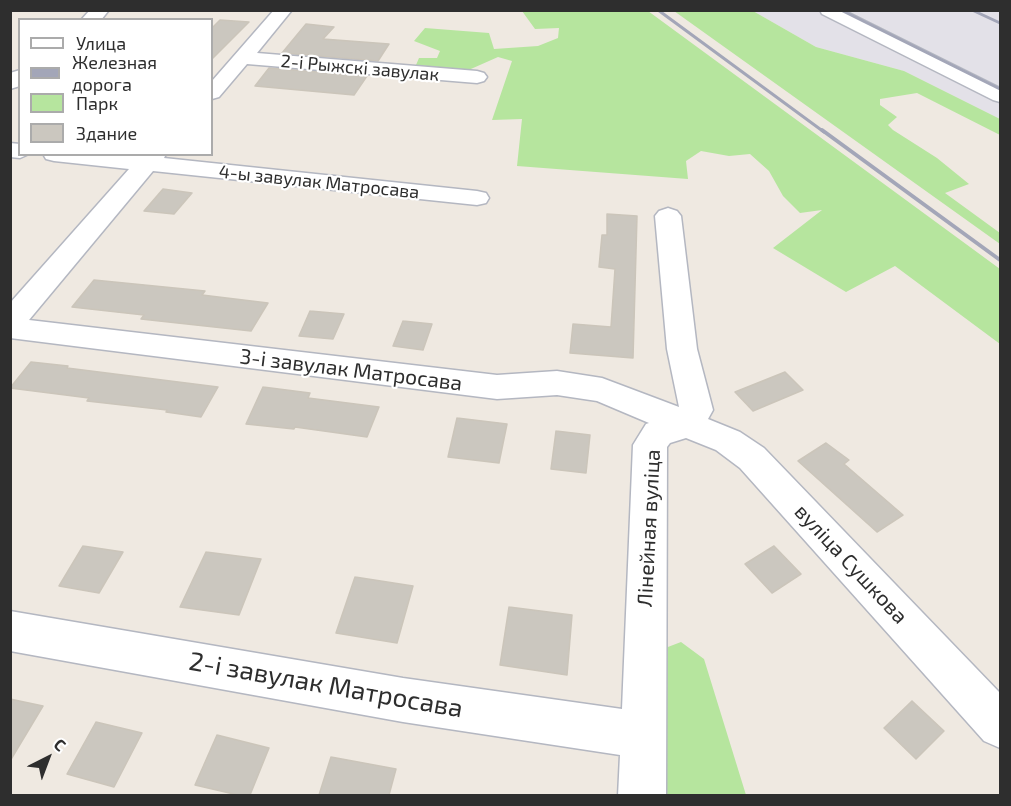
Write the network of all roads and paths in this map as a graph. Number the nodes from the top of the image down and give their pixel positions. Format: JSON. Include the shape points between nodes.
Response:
{"nodes":[{"id":1,"x":284,"y":10,"type":"edge"},
{"id":2,"x":828,"y":10,"type":"edge"},
{"id":3,"x":859,"y":10,"type":"edge"},
{"id":4,"x":243,"y":58,"type":"junction"},
{"id":5,"x":477,"y":77,"type":"dead end"},
{"id":6,"x":1000,"y":80,"type":"edge"},
{"id":7,"x":213,"y":92,"type":"edge"},
{"id":8,"x":1000,"y":96,"type":"edge"},
{"id":9,"x":93,"y":156,"type":"edge"},
{"id":10,"x":151,"y":159,"type":"edge"},
{"id":11,"x":477,"y":198,"type":"dead end"},
{"id":12,"x":668,"y":216,"type":"dead end"},
{"id":13,"x":10,"y":325,"type":"edge"},
{"id":14,"x":686,"y":425,"type":"junction"},
{"id":15,"x":10,"y":631,"type":"edge"},
{"id":16,"x":1000,"y":725,"type":"edge"},
{"id":17,"x":642,"y":735,"type":"junction"},
{"id":18,"x":642,"y":795,"type":"edge"}],
"edges":[{"from":1,"to":4,"type":"street"},
{"from":2,"to":8,"type":"street"},
{"from":3,"to":6,"type":"street"},
{"from":4,"to":5,"type":"street","name":"2-і Рыжскі завулак"},
{"from":4,"to":7,"type":"street"},
{"from":9,"to":10,"type":"street","name":"4-ы завулак Матросава"},
{"from":10,"to":11,"type":"street","name":"4-ы завулак Матросава"},
{"from":10,"to":13,"type":"street"},
{"from":12,"to":14,"type":"street","via":[[682,349],[696,410]]},
{"from":13,"to":14,"type":"street","name":"3-і завулак Матросава","via":[[497,387],[557,383],[602,390]]},
{"from":14,"to":16,"type":"street","name":"вуліца Сушкова","via":[[728,441],[752,458]]},
{"from":14,"to":17,"type":"street","name":"Лінейная вуліца","via":[[658,433],[650,445]]},
{"from":15,"to":17,"type":"street","name":"2-і завулак Матросава","via":[[403,700]]},
{"from":17,"to":18,"type":"street","name":"Лінейная вуліца"}]}
